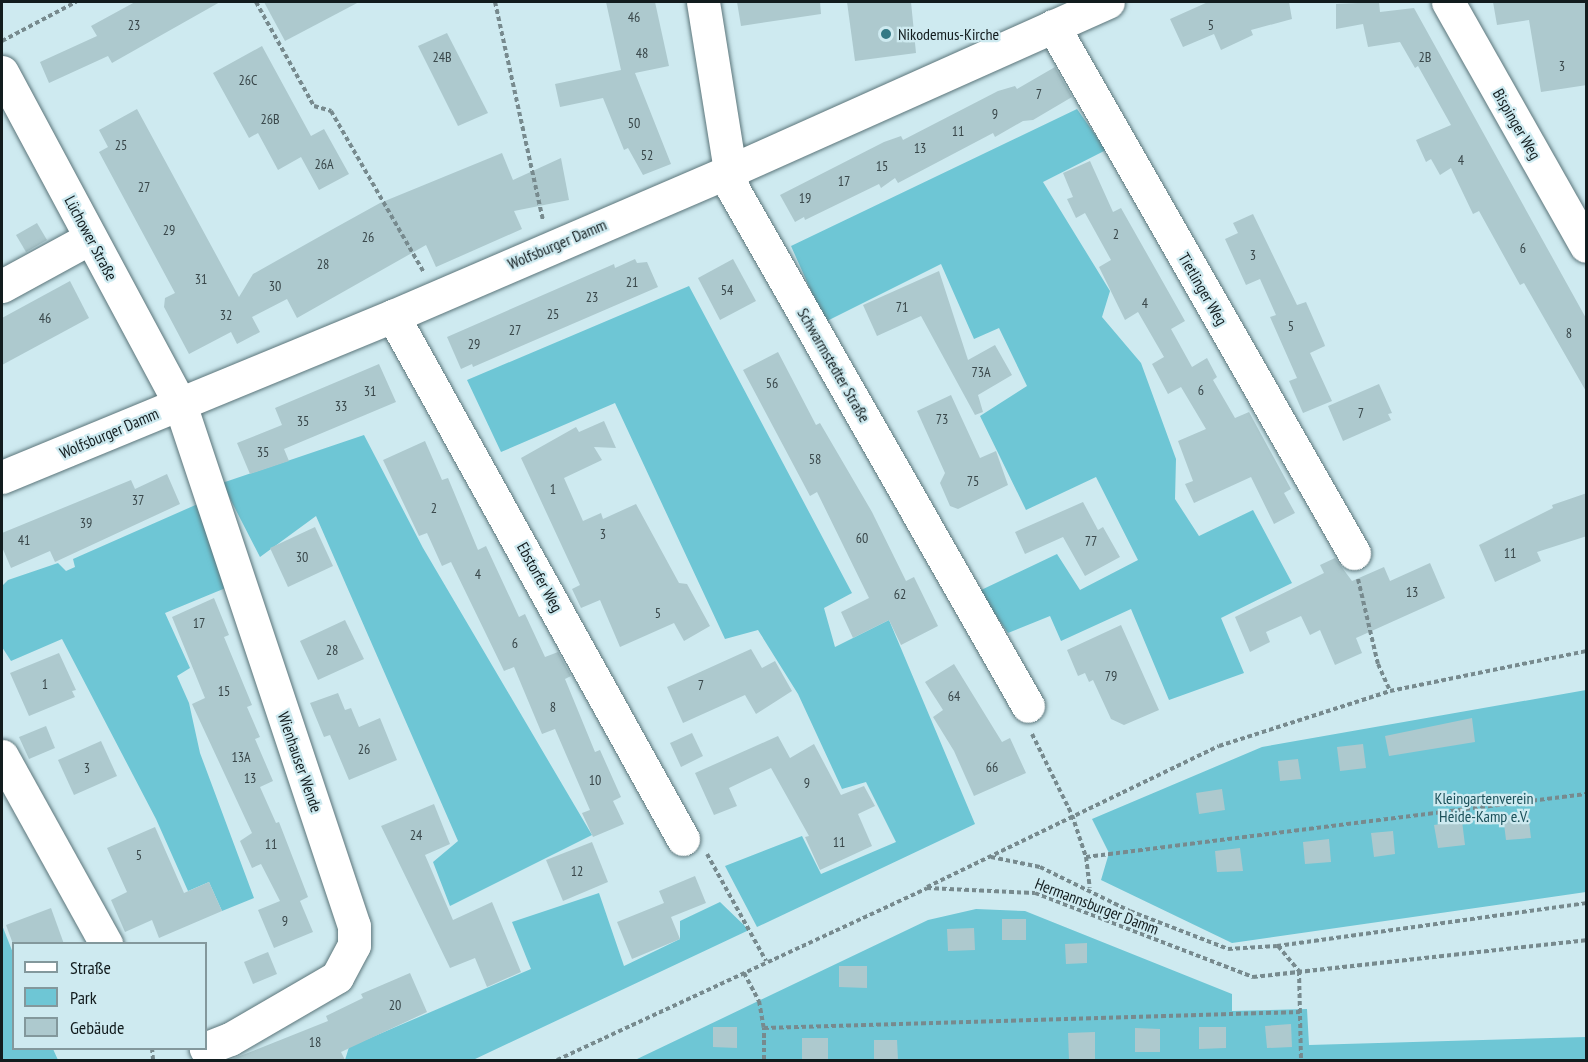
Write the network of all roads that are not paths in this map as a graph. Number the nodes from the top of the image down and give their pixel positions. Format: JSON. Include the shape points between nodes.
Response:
{"nodes":[{"id":1,"x":703,"y":2,"type":"edge"},
{"id":2,"x":1108,"y":2,"type":"edge"},
{"id":3,"x":1448,"y":2,"type":"edge"},
{"id":4,"x":1053,"y":26,"type":"junction"},
{"id":5,"x":5,"y":86,"type":"edge"},
{"id":6,"x":730,"y":171,"type":"junction"},
{"id":7,"x":90,"y":238,"type":"junction"},
{"id":8,"x":1587,"y":246,"type":"edge"},
{"id":9,"x":2,"y":286,"type":"edge"},
{"id":10,"x":393,"y":316,"type":"junction"},
{"id":11,"x":180,"y":404,"type":"junction"},
{"id":12,"x":2,"y":477,"type":"edge"},
{"id":13,"x":1354,"y":553,"type":"road end"},
{"id":14,"x":1028,"y":706,"type":"road end"},
{"id":15,"x":2,"y":756,"type":"edge"},
{"id":16,"x":683,"y":839,"type":"road end"},
{"id":17,"x":105,"y":942,"type":"edge"},
{"id":18,"x":207,"y":1048,"type":"edge"}],
"edges":[{"from":1,"to":6,"type":"street","name":"Schwarmstedter Straße"},
{"from":2,"to":4,"type":"street","name":"Wolfsburger Damm"},
{"from":3,"to":8,"type":"street","name":"Bispinger Weg"},
{"from":4,"to":6,"type":"street","name":"Wolfsburger Damm"},
{"from":4,"to":13,"type":"street","name":"Tietlinger Weg"},
{"from":5,"to":7,"type":"street","name":"Lüchower Straße"},
{"from":6,"to":10,"type":"street","name":"Wolfsburger Damm"},
{"from":6,"to":14,"type":"street","name":"Schwarmstedter Straße","via":[[733,189]]},
{"from":7,"to":9,"type":"street"},
{"from":7,"to":11,"type":"street","name":"Lüchower Straße"},
{"from":10,"to":11,"type":"street","name":"Wolfsburger Damm"},
{"from":10,"to":16,"type":"street","name":"Ebstorfer Weg"},
{"from":11,"to":12,"type":"street","name":"Wolfsburger Damm"},
{"from":11,"to":18,"type":"street","name":"Wienhauser Wende","via":[[354,926],[354,945],[337,977],[230,1039]]},
{"from":15,"to":17,"type":"street"}]}
